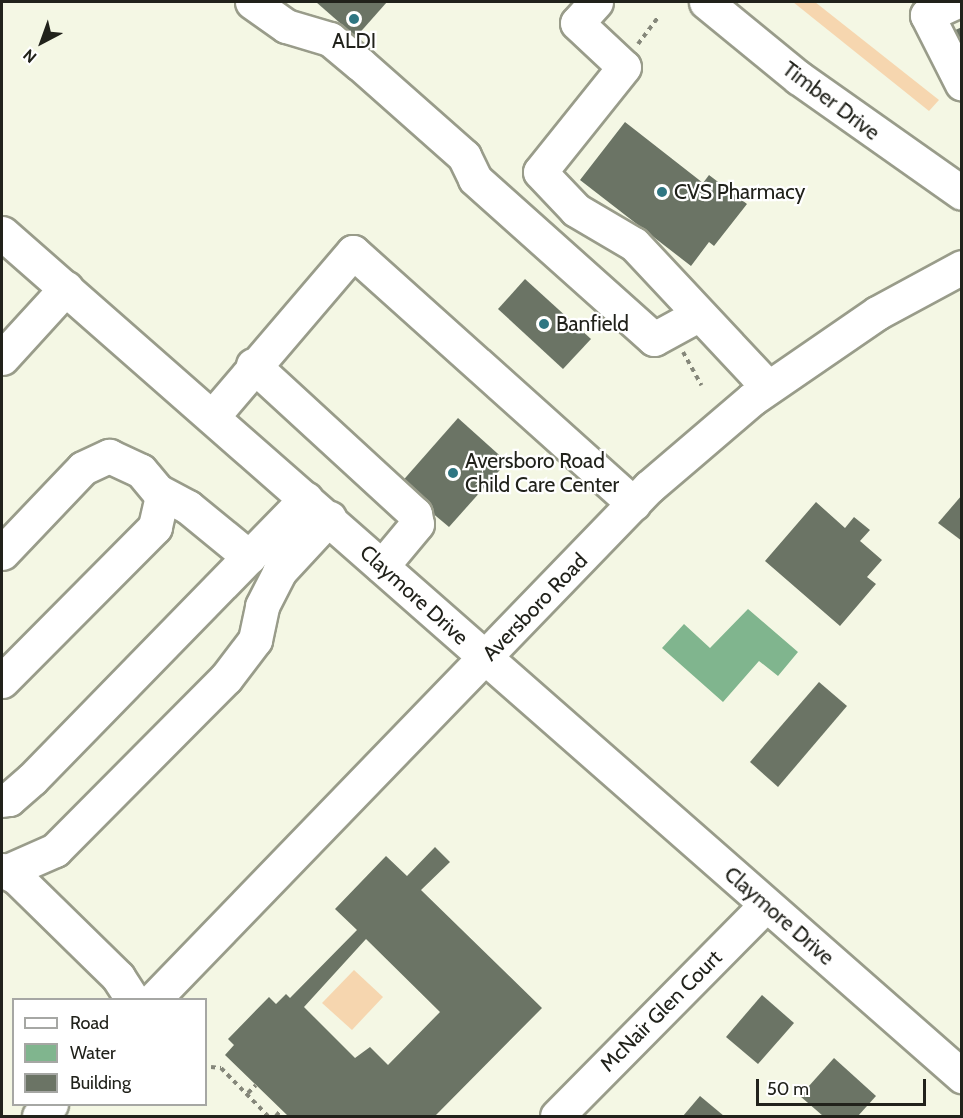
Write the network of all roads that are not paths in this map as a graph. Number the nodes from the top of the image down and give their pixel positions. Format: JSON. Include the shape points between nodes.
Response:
{"nodes":[{"id":1,"x":252,"y":2,"type":"edge"},
{"id":2,"x":596,"y":2,"type":"edge"},
{"id":3,"x":706,"y":2,"type":"edge"},
{"id":4,"x":955,"y":2,"type":"edge"},
{"id":5,"x":962,"y":84,"type":"edge"},
{"id":6,"x":962,"y":193,"type":"edge"},
{"id":7,"x":2,"y":233,"type":"edge"},
{"id":8,"x":962,"y":267,"type":"edge"},
{"id":9,"x":66,"y":288,"type":"junction"},
{"id":10,"x":698,"y":315,"type":"junction"},
{"id":11,"x":2,"y":358,"type":"edge"},
{"id":12,"x":253,"y":365,"type":"junction"},
{"id":13,"x":768,"y":387,"type":"junction"},
{"id":14,"x":212,"y":417,"type":"junction"},
{"id":15,"x":158,"y":492,"type":"junction"},
{"id":16,"x":634,"y":504,"type":"junction"},
{"id":17,"x":318,"y":508,"type":"junction"},
{"id":18,"x":2,"y":554,"type":"edge"},
{"id":19,"x":249,"y":557,"type":"junction"},
{"id":20,"x":382,"y":566,"type":"junction"},
{"id":21,"x":485,"y":659,"type":"junction"},
{"id":22,"x":2,"y":681,"type":"edge"},
{"id":23,"x":2,"y":800,"type":"edge"},
{"id":24,"x":3,"y":871,"type":"edge"},
{"id":25,"x":766,"y":905,"type":"junction"},
{"id":26,"x":133,"y":998,"type":"edge"},
{"id":27,"x":154,"y":998,"type":"edge"},
{"id":28,"x":962,"y":1076,"type":"edge"},
{"id":29,"x":557,"y":1116,"type":"edge"}],
"edges":[{"from":1,"to":10,"type":"street","via":[[286,26],[330,39],[464,156],[475,179],[654,339]]},
{"from":2,"to":10,"type":"street","via":[[577,23],[624,67],[540,172],[576,210],[634,244]]},
{"from":3,"to":6,"type":"street","name":"Timber Drive","via":[[798,78]]},
{"from":4,"to":5,"type":"street","via":[[927,15]]},
{"from":7,"to":9,"type":"street","name":"Claymore Drive"},
{"from":8,"to":13,"type":"street","name":"Aversboro Road","via":[[877,313]]},
{"from":9,"to":11,"type":"street"},
{"from":9,"to":14,"type":"street","name":"Claymore Drive"},
{"from":10,"to":13,"type":"street"},
{"from":12,"to":14,"type":"street"},
{"from":12,"to":16,"type":"street","via":[[353,252]]},
{"from":12,"to":20,"type":"street","via":[[415,514],[417,524]]},
{"from":13,"to":16,"type":"street","name":"Aversboro Road"},
{"from":14,"to":17,"type":"street","name":"Claymore Drive"},
{"from":15,"to":18,"type":"street","via":[[141,471],[109,456],[83,468]]},
{"from":15,"to":19,"type":"street","via":[[188,507]]},
{"from":15,"to":22,"type":"street","via":[[162,496],[155,527]]},
{"from":16,"to":21,"type":"street","name":"Aversboro Road"},
{"from":17,"to":19,"type":"street"},
{"from":17,"to":20,"type":"street","name":"Claymore Drive"},
{"from":17,"to":24,"type":"street","via":[[262,606],[255,640],[226,678],[55,850]]},
{"from":19,"to":23,"type":"street","via":[[32,779],[9,800]]},
{"from":20,"to":21,"type":"street","name":"Claymore Drive"},
{"from":21,"to":25,"type":"street","name":"Claymore Drive"},
{"from":21,"to":27,"type":"street","name":"Aversboro Road"},
{"from":24,"to":26,"type":"street","via":[[16,877],[110,969]]},
{"from":25,"to":28,"type":"street","name":"Claymore Drive"},
{"from":25,"to":29,"type":"street","name":"McNair Glen Court"}]}
